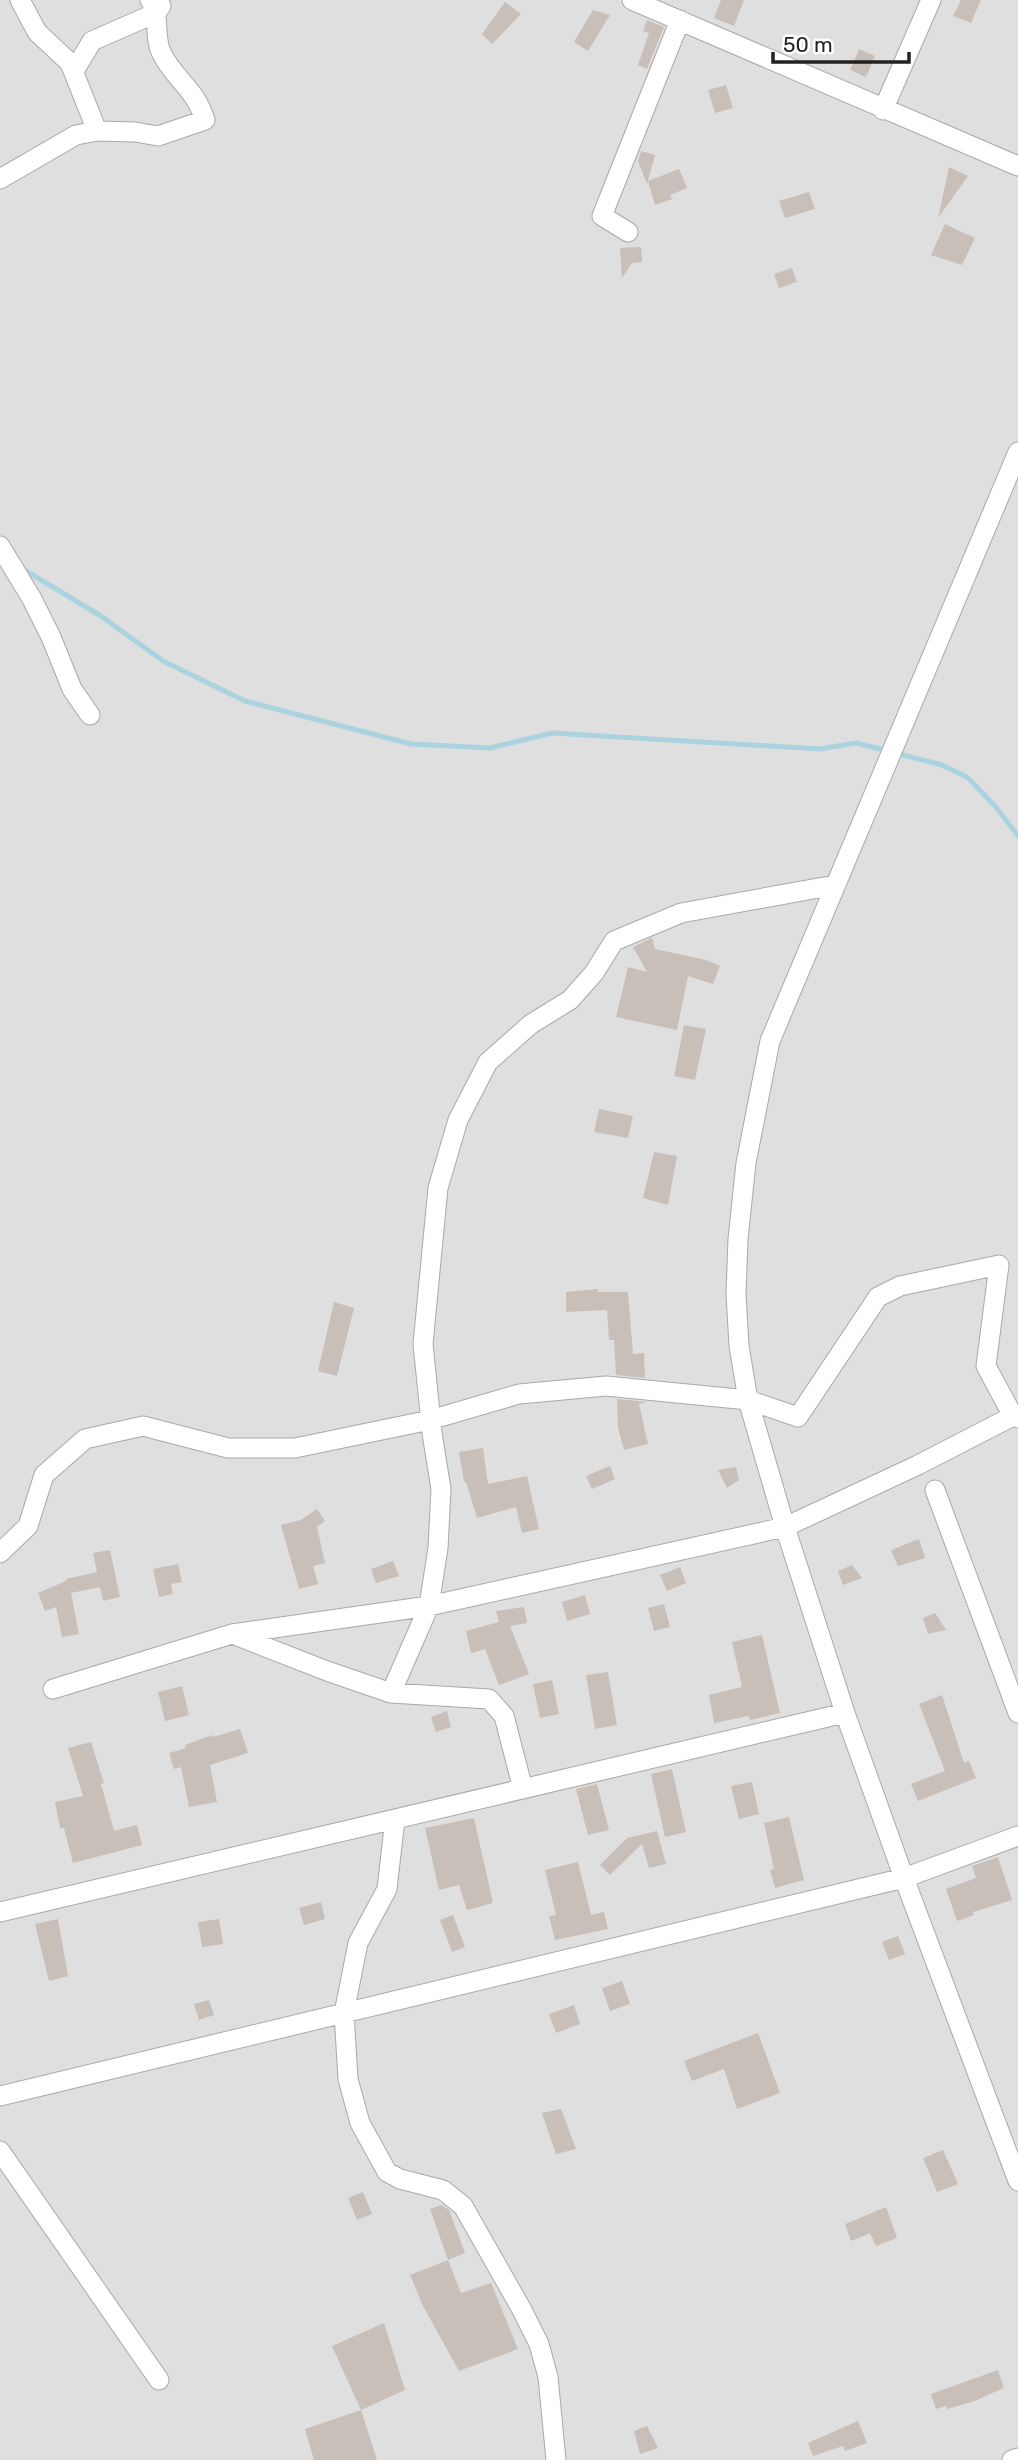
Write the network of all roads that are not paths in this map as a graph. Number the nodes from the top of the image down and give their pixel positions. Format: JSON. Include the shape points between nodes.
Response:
{"nodes":[{"id":1,"x":20,"y":0,"type":"edge"},
{"id":2,"x":632,"y":0,"type":"edge"},
{"id":3,"x":930,"y":0,"type":"edge"},
{"id":4,"x":157,"y":4,"type":"edge"},
{"id":5,"x":670,"y":11,"type":"edge"},
{"id":6,"x":74,"y":71,"type":"junction"},
{"id":7,"x":883,"y":110,"type":"junction"},
{"id":8,"x":97,"y":131,"type":"junction"},
{"id":9,"x":1018,"y":166,"type":"edge"},
{"id":10,"x":0,"y":179,"type":"edge"},
{"id":11,"x":628,"y":232,"type":"dead end"},
{"id":12,"x":1018,"y":452,"type":"edge"},
{"id":13,"x":0,"y":546,"type":"edge"},
{"id":14,"x":90,"y":715,"type":"dead end"},
{"id":15,"x":835,"y":884,"type":"junction"},
{"id":16,"x":748,"y":1400,"type":"junction"},
{"id":17,"x":1015,"y":1417,"type":"edge"},
{"id":18,"x":430,"y":1420,"type":"junction"},
{"id":19,"x":935,"y":1490,"type":"dead end"},
{"id":20,"x":785,"y":1527,"type":"junction"},
{"id":21,"x":0,"y":1553,"type":"edge"},
{"id":22,"x":429,"y":1606,"type":"junction"},
{"id":23,"x":232,"y":1634,"type":"junction"},
{"id":24,"x":53,"y":1689,"type":"dead end"},
{"id":25,"x":391,"y":1693,"type":"junction"},
{"id":26,"x":845,"y":1713,"type":"junction"},
{"id":27,"x":1018,"y":1713,"type":"edge"},
{"id":28,"x":523,"y":1788,"type":"junction"},
{"id":29,"x":395,"y":1819,"type":"junction"},
{"id":30,"x":1018,"y":1836,"type":"edge"},
{"id":31,"x":994,"y":1845,"type":"junction"},
{"id":32,"x":1018,"y":1853,"type":"edge"},
{"id":33,"x":904,"y":1878,"type":"junction"},
{"id":34,"x":0,"y":1912,"type":"edge"},
{"id":35,"x":344,"y":2013,"type":"junction"},
{"id":36,"x":0,"y":2096,"type":"edge"},
{"id":37,"x":0,"y":2151,"type":"edge"},
{"id":38,"x":1018,"y":2181,"type":"edge"},
{"id":39,"x":159,"y":2380,"type":"dead end"},
{"id":40,"x":1018,"y":2458,"type":"edge"},
{"id":41,"x":556,"y":2460,"type":"edge"},
{"id":42,"x":1012,"y":2460,"type":"edge"}],
"edges":[{"from":1,"to":6,"type":"street","via":[[37,32]]},
{"from":2,"to":5,"type":"street"},
{"from":3,"to":7,"type":"street"},
{"from":4,"to":6,"type":"street","via":[[92,40]]},
{"from":4,"to":8,"type":"street","via":[[155,25],[161,53],[199,101],[205,120],[158,136]]},
{"from":5,"to":7,"type":"street"},
{"from":5,"to":11,"type":"street","via":[[602,216]]},
{"from":6,"to":8,"type":"street"},
{"from":7,"to":9,"type":"street"},
{"from":8,"to":10,"type":"street","via":[[76,135]]},
{"from":12,"to":15,"type":"street"},
{"from":13,"to":14,"type":"street","via":[[37,608],[72,689]]},
{"from":15,"to":16,"type":"street","via":[[770,1041],[746,1163],[736,1294]]},
{"from":15,"to":18,"type":"street","via":[[681,913],[614,941],[570,1000],[531,1024],[488,1062],[458,1120],[438,1188],[423,1344]]},
{"from":16,"to":17,"type":"street","via":[[798,1417],[878,1297],[900,1286],[999,1265],[986,1366]]},
{"from":16,"to":18,"type":"street","via":[[607,1386],[519,1394]]},
{"from":16,"to":20,"type":"street"},
{"from":17,"to":20,"type":"street"},
{"from":18,"to":21,"type":"street","via":[[295,1448],[228,1448],[144,1426],[85,1439],[44,1475],[28,1526]]},
{"from":18,"to":22,"type":"street","via":[[441,1489]]},
{"from":19,"to":27,"type":"street"},
{"from":20,"to":22,"type":"street"},
{"from":20,"to":26,"type":"street"},
{"from":22,"to":23,"type":"street"},
{"from":22,"to":25,"type":"street"},
{"from":23,"to":24,"type":"street"},
{"from":23,"to":25,"type":"street"},
{"from":25,"to":28,"type":"street","via":[[489,1699],[504,1716]]},
{"from":26,"to":28,"type":"street"},
{"from":26,"to":33,"type":"street"},
{"from":28,"to":29,"type":"street"},
{"from":29,"to":34,"type":"street"},
{"from":29,"to":35,"type":"street","via":[[387,1889],[358,1943]]},
{"from":30,"to":31,"type":"street"},
{"from":31,"to":32,"type":"street"},
{"from":31,"to":33,"type":"street"},
{"from":33,"to":35,"type":"street"},
{"from":33,"to":38,"type":"street"},
{"from":35,"to":36,"type":"street"},
{"from":35,"to":41,"type":"street","via":[[348,2079],[360,2123],[387,2172],[443,2190],[463,2206],[539,2344],[548,2377]]},
{"from":37,"to":39,"type":"street"},
{"from":40,"to":42,"type":"street"}]}
